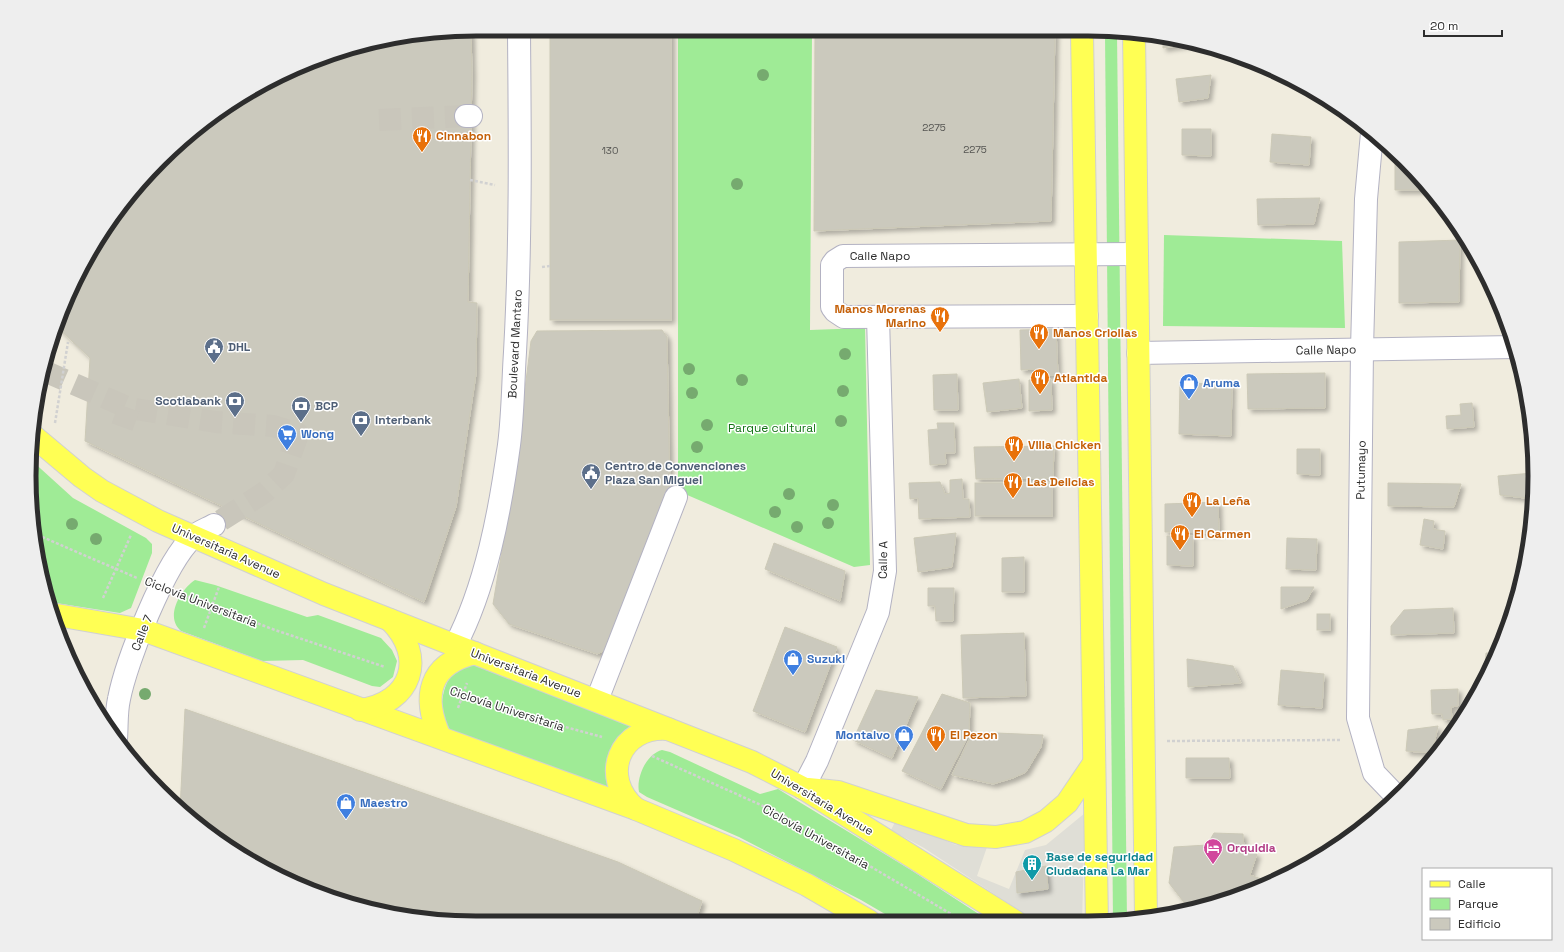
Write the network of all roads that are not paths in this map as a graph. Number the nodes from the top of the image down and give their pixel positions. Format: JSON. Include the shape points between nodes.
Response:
{"nodes":[{"id":1,"x":519,"y":36,"type":"edge"},
{"id":2,"x":1082,"y":36,"type":"edge"},
{"id":3,"x":1134,"y":39,"type":"edge"},
{"id":4,"x":1371,"y":140,"type":"edge"},
{"id":5,"x":1137,"y":254,"type":"junction"},
{"id":6,"x":1086,"y":255,"type":"junction"},
{"id":7,"x":1087,"y":316,"type":"junction"},
{"id":8,"x":878,"y":317,"type":"junction"},
{"id":9,"x":1509,"y":347,"type":"edge"},
{"id":10,"x":1362,"y":349,"type":"junction"},
{"id":11,"x":1138,"y":353,"type":"junction"},
{"id":12,"x":38,"y":440,"type":"edge"},
{"id":13,"x":676,"y":497,"type":"dead end"},
{"id":14,"x":214,"y":525,"type":"tunnel mouth"},
{"id":15,"x":193,"y":536,"type":"junction"},
{"id":16,"x":58,"y":615,"type":"edge"},
{"id":17,"x":390,"y":620,"type":"junction"},
{"id":18,"x":143,"y":630,"type":"junction"},
{"id":19,"x":469,"y":651,"type":"junction"},
{"id":20,"x":597,"y":700,"type":"junction"},
{"id":21,"x":360,"y":710,"type":"junction"},
{"id":22,"x":117,"y":729,"type":"edge"},
{"id":23,"x":669,"y":729,"type":"junction"},
{"id":24,"x":443,"y":738,"type":"junction"},
{"id":25,"x":1094,"y":763,"type":"junction"},
{"id":26,"x":803,"y":788,"type":"junction"},
{"id":27,"x":1393,"y":793,"type":"edge"},
{"id":28,"x":636,"y":809,"type":"junction"},
{"id":29,"x":1146,"y":912,"type":"edge"},
{"id":30,"x":860,"y":916,"type":"edge"},
{"id":31,"x":1006,"y":916,"type":"edge"},
{"id":32,"x":1097,"y":916,"type":"edge"}],
"edges":[{"from":1,"to":19,"type":"street","name":"Boulevard Mantaro","via":[[520,190],[517,308],[509,444],[488,559],[462,633]]},
{"from":2,"to":6,"type":"main road"},
{"from":3,"to":5,"type":"main road"},
{"from":4,"to":10,"type":"street","name":"Putumayo","via":[[1366,199]]},
{"from":5,"to":6,"type":"street","name":"Calle Napo"},
{"from":5,"to":11,"type":"main road"},
{"from":6,"to":7,"type":"main road"},
{"from":6,"to":8,"type":"street","name":"Calle Napo","via":[[839,258],[831,271],[831,302],[835,311],[844,317]]},
{"from":7,"to":8,"type":"street","name":"Calle Napo"},
{"from":7,"to":25,"type":"main road"},
{"from":8,"to":26,"type":"street","name":"Calle A","via":[[885,571],[878,612],[817,761]]},
{"from":9,"to":10,"type":"street","name":"Calle Napo"},
{"from":10,"to":11,"type":"street","name":"Calle Napo"},
{"from":10,"to":27,"type":"street","name":"Putumayo","via":[[1358,718],[1374,773]]},
{"from":11,"to":29,"type":"main road"},
{"from":12,"to":15,"type":"main road","name":"Universitaria Avenue","via":[[67,466],[102,491],[158,521]]},
{"from":13,"to":20,"type":"street"},
{"from":14,"to":15,"type":"street"},
{"from":15,"to":17,"type":"main road","name":"Universitaria Avenue"},
{"from":15,"to":18,"type":"street","name":"Calle 7","via":[[160,587]]},
{"from":16,"to":18,"type":"main road"},
{"from":17,"to":19,"type":"main road","name":"Universitaria Avenue"},
{"from":17,"to":21,"type":"main road","via":[[401,631],[408,644],[411,660],[409,675],[402,690],[390,701],[376,708]]},
{"from":18,"to":21,"type":"main road"},
{"from":18,"to":22,"type":"street","name":"Calle 7","via":[[118,700]]},
{"from":19,"to":20,"type":"main road","name":"Universitaria Avenue"},
{"from":19,"to":24,"type":"main road","via":[[449,663],[439,672],[432,684],[429,702],[432,719]]},
{"from":20,"to":23,"type":"main road","name":"Universitaria Avenue"},
{"from":21,"to":24,"type":"main road"},
{"from":23,"to":26,"type":"main road","name":"Universitaria Avenue","via":[[752,762]]},
{"from":23,"to":28,"type":"main road","via":[[650,729],[633,737],[618,760],[617,778],[623,796]]},
{"from":24,"to":28,"type":"main road"},
{"from":25,"to":26,"type":"main road","via":[[1067,803],[1046,820],[1025,832],[996,837],[966,835],[838,792]]},
{"from":25,"to":32,"type":"main road"},
{"from":26,"to":31,"type":"main road","name":"Universitaria Avenue"},
{"from":28,"to":30,"type":"main road","via":[[734,850],[807,885]]}]}
